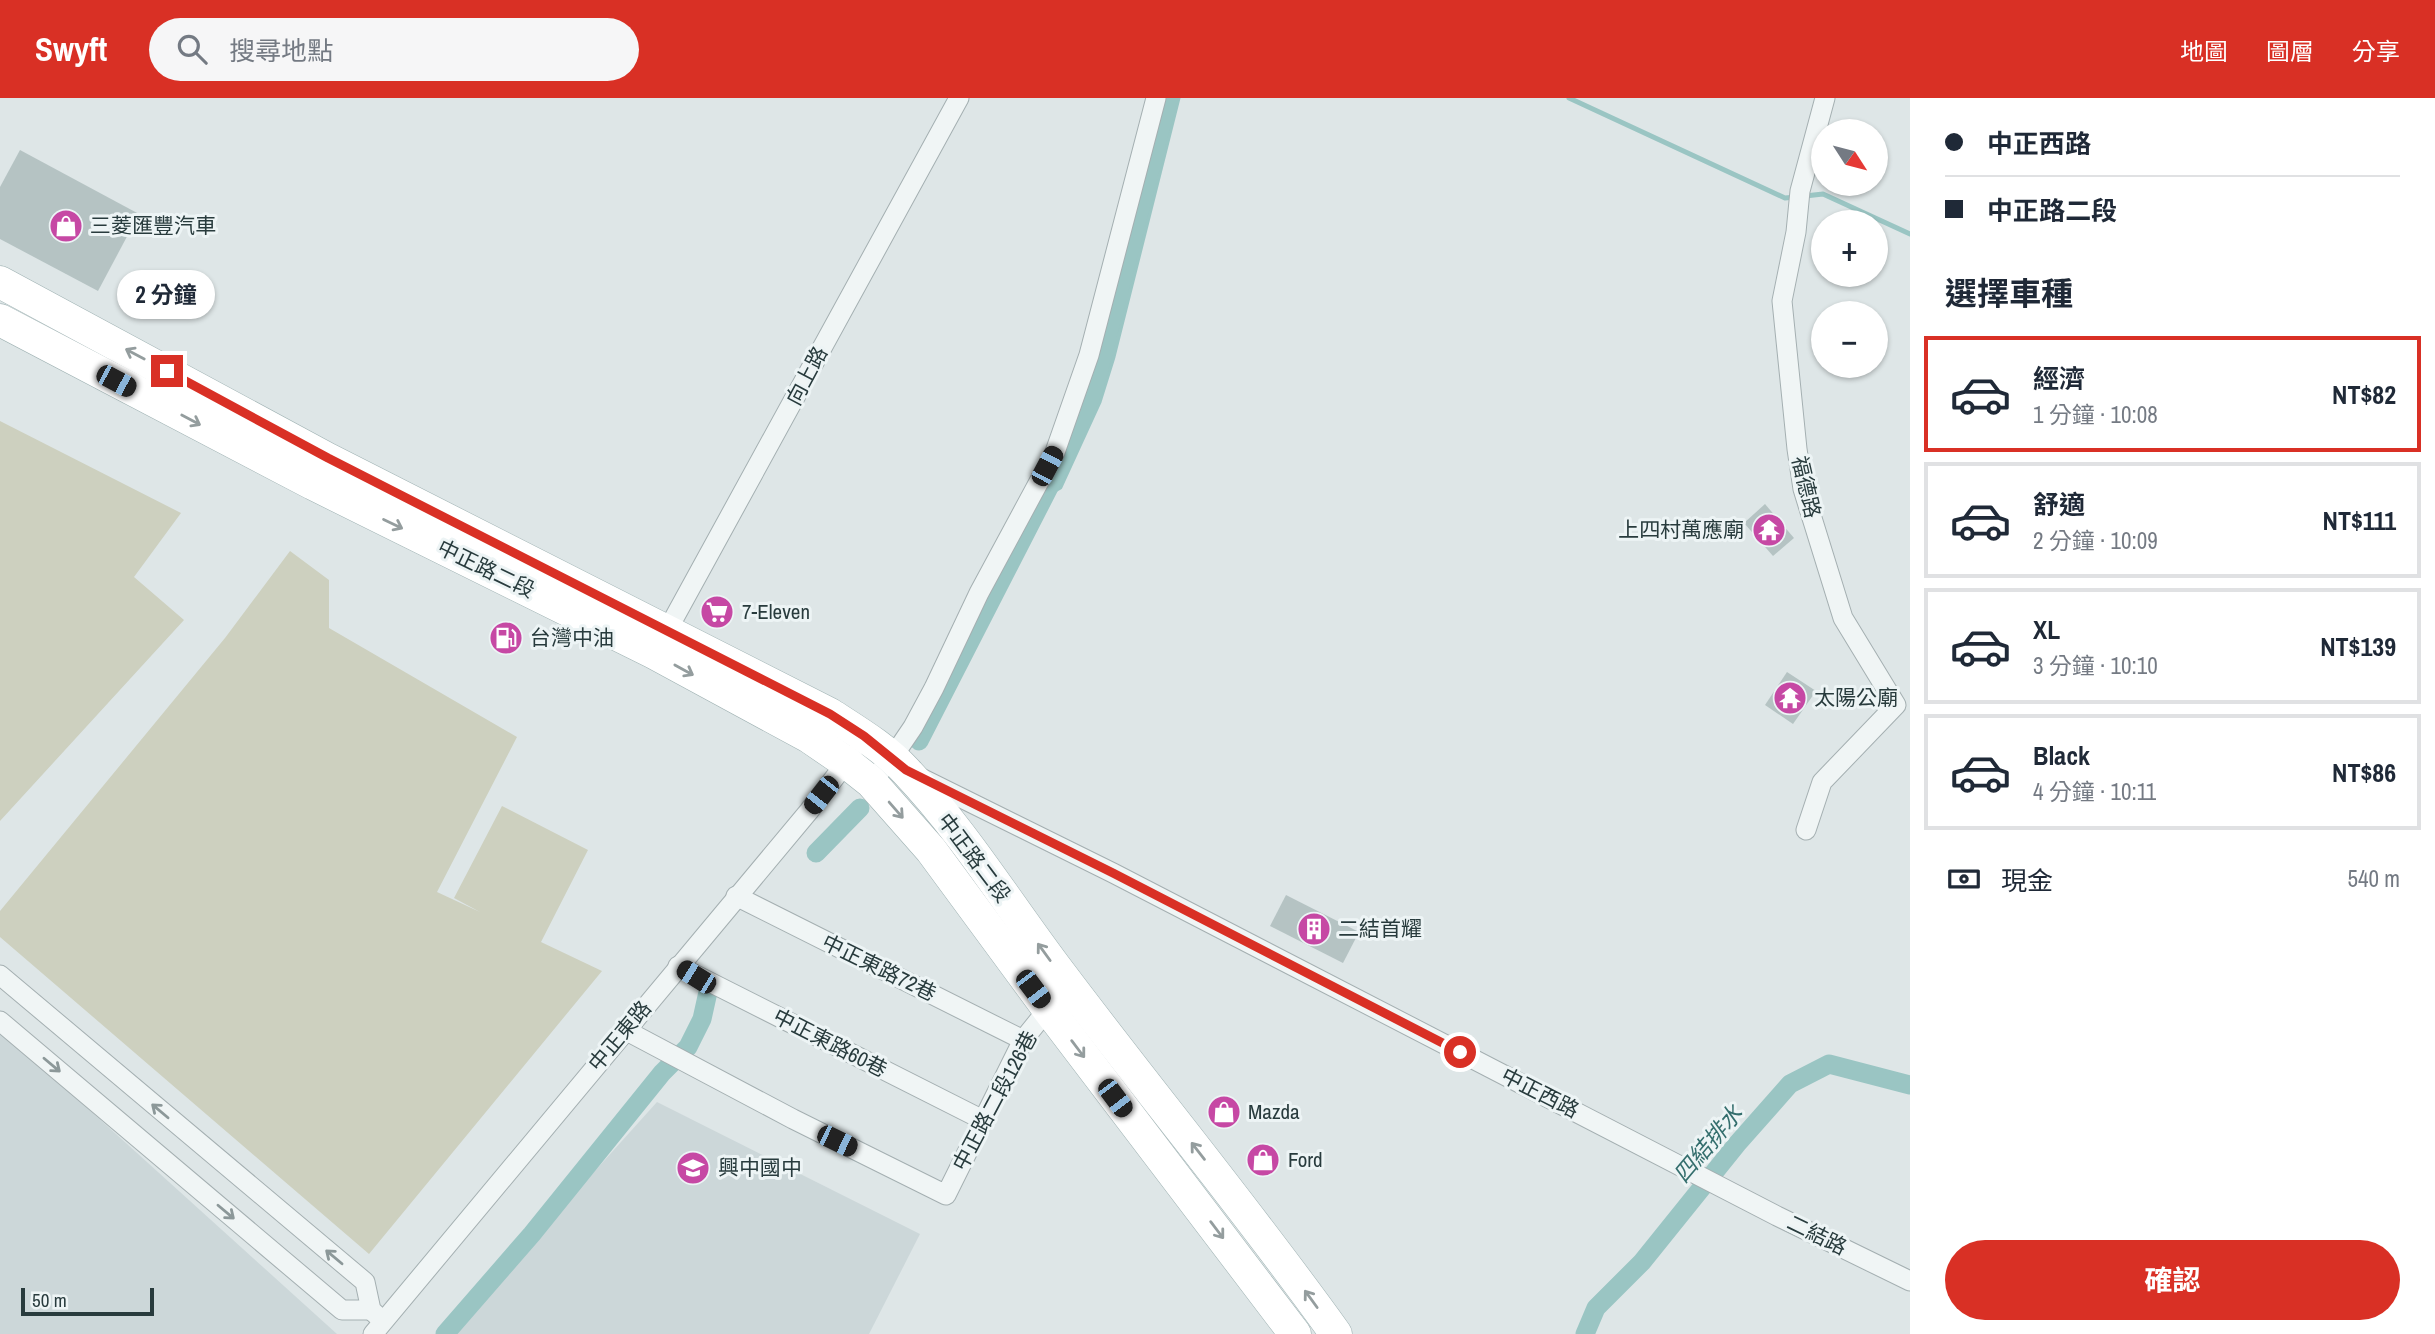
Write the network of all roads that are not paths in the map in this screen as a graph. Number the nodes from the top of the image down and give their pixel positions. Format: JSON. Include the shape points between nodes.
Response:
{"nodes":[{"id":1,"x":959,"y":98,"type":"edge"},
{"id":2,"x":1156,"y":98,"type":"edge"},
{"id":3,"x":1825,"y":98,"type":"edge"},
{"id":4,"x":0,"y":282,"type":"edge"},
{"id":5,"x":0,"y":320,"type":"edge"},
{"id":6,"x":660,"y":642,"type":"junction"},
{"id":7,"x":864,"y":736,"type":"junction"},
{"id":8,"x":899,"y":764,"type":"junction"},
{"id":9,"x":859,"y":772,"type":"junction"},
{"id":10,"x":1807,"y":830,"type":"dead end"},
{"id":11,"x":736,"y":897,"type":"junction"},
{"id":12,"x":678,"y":966,"type":"junction"},
{"id":13,"x":0,"y":975,"type":"edge"},
{"id":14,"x":1048,"y":1009,"type":"junction"},
{"id":15,"x":0,"y":1021,"type":"edge"},
{"id":16,"x":625,"y":1030,"type":"junction"},
{"id":17,"x":1023,"y":1040,"type":"junction"},
{"id":18,"x":983,"y":1121,"type":"junction"},
{"id":19,"x":1724,"y":1188,"type":"joint"},
{"id":20,"x":1910,"y":1281,"type":"edge"},
{"id":21,"x":376,"y":1322,"type":"edge"},
{"id":22,"x":1295,"y":1334,"type":"edge"},
{"id":23,"x":1336,"y":1334,"type":"edge"}],
"edges":[{"from":1,"to":6,"type":"street","name":"向上路"},
{"from":2,"to":8,"type":"street","name":"中正東路","via":[[1089,355],[1055,452],[979,593]]},
{"from":3,"to":10,"type":"street","name":"福德路","via":[[1800,191],[1797,232],[1782,301],[1797,449],[1803,489],[1843,618],[1896,705],[1822,782]]},
{"from":6,"to":4,"type":"main road","name":"中正路二段","one_way":true},
{"from":5,"to":6,"type":"main road","name":"中正路二段","one_way":true,"via":[[313,484]]},
{"from":6,"to":7,"type":"main road","name":"中正路二段","via":[[830,714]]},
{"from":6,"to":9,"type":"main road","name":"中正路二段","one_way":true},
{"from":7,"to":8,"type":"main road","name":"中正路二段"},
{"from":7,"to":9,"type":"street","name":"中正東路"},
{"from":8,"to":9,"type":"street","name":"中正東路"},
{"from":8,"to":19,"type":"street","name":"中正西路"},
{"from":23,"to":8,"type":"main road","name":"中正路二段","one_way":true,"via":[[957,833]]},
{"from":9,"to":11,"type":"street","name":"中正東路"},
{"from":9,"to":14,"type":"main road","name":"中正路二段","one_way":true,"via":[[931,850]]},
{"from":11,"to":12,"type":"street","name":"中正東路"},
{"from":11,"to":17,"type":"street","name":"中正東路72巷"},
{"from":12,"to":16,"type":"street","name":"中正東路"},
{"from":12,"to":18,"type":"street","name":"中正東路60巷"},
{"from":21,"to":13,"type":"street","one_way":true,"via":[[365,1282]]},
{"from":14,"to":17,"type":"street","name":"中正路二段126巷"},
{"from":14,"to":22,"type":"main road","name":"中正路二段","one_way":true},
{"from":15,"to":21,"type":"street","one_way":true,"via":[[342,1310]]},
{"from":16,"to":18,"type":"street","name":"中正路二段126巷","via":[[946,1195]]},
{"from":16,"to":21,"type":"street","name":"中正東路"},
{"from":17,"to":18,"type":"street","name":"中正路二段126巷"},
{"from":19,"to":20,"type":"street","name":"二結路"}]}
